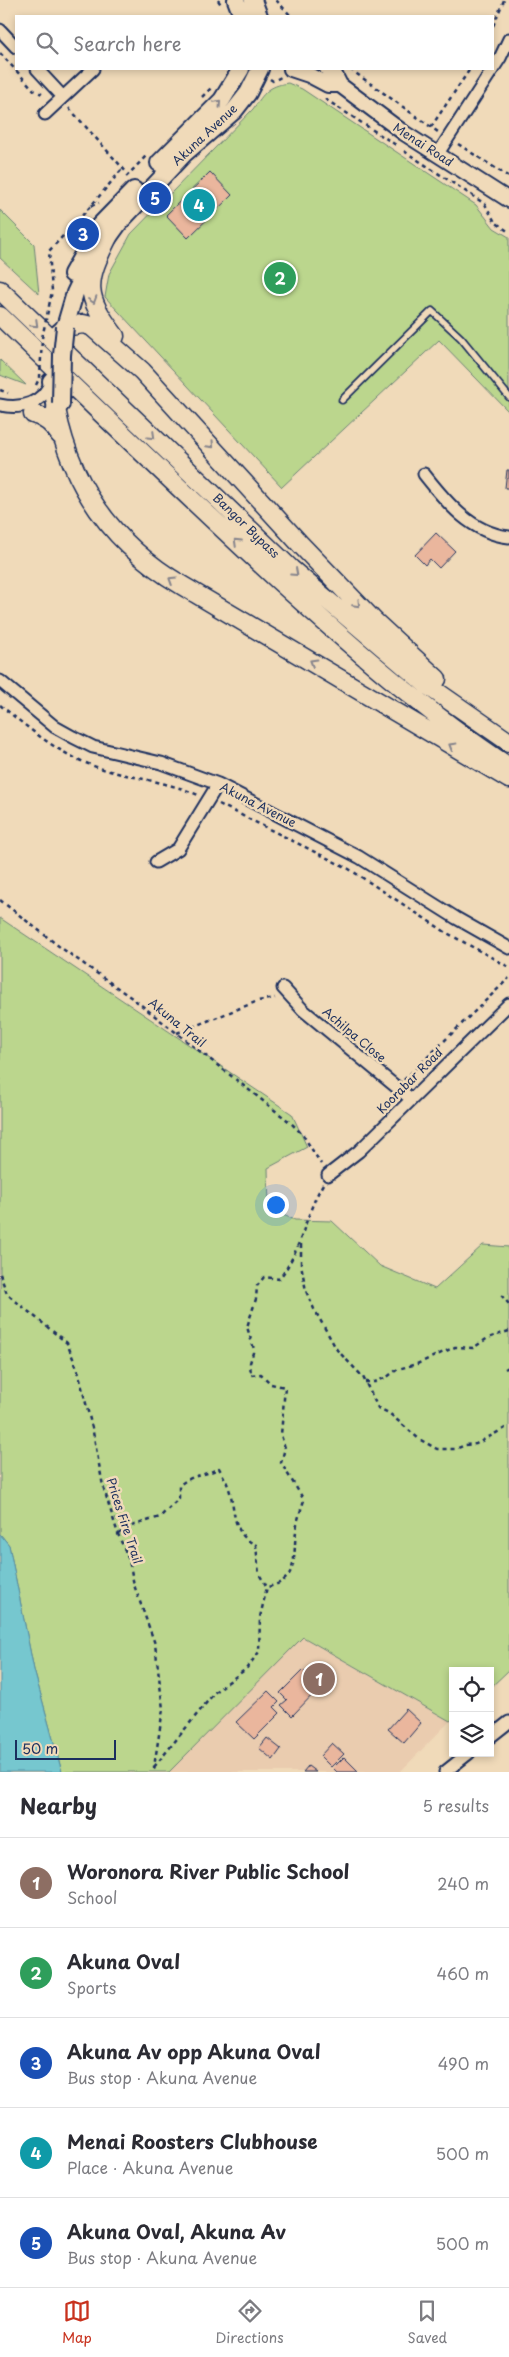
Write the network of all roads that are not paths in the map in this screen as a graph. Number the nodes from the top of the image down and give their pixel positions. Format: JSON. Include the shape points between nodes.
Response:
{"nodes":[{"id":1,"x":236,"y":0,"type":"edge"},
{"id":2,"x":253,"y":0,"type":"edge"},
{"id":3,"x":242,"y":15,"type":"edge"},
{"id":4,"x":259,"y":15,"type":"edge"},
{"id":5,"x":0,"y":30,"type":"edge"},
{"id":6,"x":509,"y":38,"type":"edge"},
{"id":7,"x":15,"y":46,"type":"edge"},
{"id":8,"x":494,"y":67,"type":"edge"},
{"id":9,"x":38,"y":70,"type":"edge"},
{"id":10,"x":92,"y":70,"type":"edge"},
{"id":11,"x":240,"y":70,"type":"edge"},
{"id":12,"x":329,"y":70,"type":"edge"},
{"id":13,"x":492,"y":70,"type":"edge"},
{"id":14,"x":260,"y":71,"type":"edge"},
{"id":15,"x":289,"y":73,"type":"edge"},
{"id":16,"x":340,"y":85,"type":"junction"},
{"id":17,"x":61,"y":99,"type":"junction"},
{"id":18,"x":46,"y":114,"type":"dead end"},
{"id":19,"x":437,"y":154,"type":"junction"},
{"id":20,"x":509,"y":200,"type":"edge"},
{"id":21,"x":108,"y":237,"type":"junction"},
{"id":22,"x":0,"y":290,"type":"edge"},
{"id":23,"x":0,"y":316,"type":"edge"},
{"id":24,"x":61,"y":319,"type":"junction"},
{"id":25,"x":142,"y":372,"type":"junction"},
{"id":26,"x":48,"y":394,"type":"junction"},
{"id":27,"x":509,"y":397,"type":"edge"},
{"id":28,"x":342,"y":400,"type":"dead end"},
{"id":29,"x":0,"y":406,"type":"edge"},
{"id":30,"x":33,"y":414,"type":"junction"},
{"id":31,"x":63,"y":442,"type":"junction"},
{"id":32,"x":424,"y":474,"type":"dead end"},
{"id":33,"x":509,"y":537,"type":"edge"},
{"id":34,"x":0,"y":681,"type":"edge"},
{"id":35,"x":509,"y":734,"type":"edge"},
{"id":36,"x":509,"y":742,"type":"edge"},
{"id":37,"x":509,"y":767,"type":"edge"},
{"id":38,"x":509,"y":779,"type":"edge"},
{"id":39,"x":218,"y":784,"type":"junction"},
{"id":40,"x":156,"y":862,"type":"dead end"},
{"id":41,"x":509,"y":948,"type":"edge"},
{"id":42,"x":286,"y":992,"type":"road end"},
{"id":43,"x":509,"y":1004,"type":"edge"},
{"id":44,"x":410,"y":1099,"type":"junction"},
{"id":45,"x":328,"y":1175,"type":"road end"},
{"id":46,"x":509,"y":1722,"type":"edge"},
{"id":47,"x":494,"y":1734,"type":"edge"},
{"id":48,"x":464,"y":1757,"type":"edge"},
{"id":49,"x":445,"y":1772,"type":"edge"}],
"edges":[{"from":1,"to":3,"type":"main road"},
{"from":2,"to":4,"type":"main road"},
{"from":5,"to":7,"type":"street"},
{"from":6,"to":8,"type":"street"},
{"from":9,"to":17,"type":"street"},
{"from":10,"to":17,"type":"street"},
{"from":24,"to":11,"type":"main road","name":"Akuna Avenue","one_way":true,"via":[[75,268],[99,226],[222,100]]},
{"from":12,"to":16,"type":"street","name":"Menai Road"},
{"from":13,"to":19,"type":"street"},
{"from":14,"to":21,"type":"main road","name":"Akuna Avenue","via":[[234,111],[163,174]]},
{"from":15,"to":16,"type":"street","name":"Menai Road","via":[[309,75],[328,85]]},
{"from":16,"to":19,"type":"street","name":"Menai Road"},
{"from":17,"to":18,"type":"street"},
{"from":19,"to":20,"type":"street","name":"Menai Road"},
{"from":21,"to":24,"type":"main road","name":"Akuna Avenue"},
{"from":21,"to":25,"type":"main road","one_way":true,"via":[[92,275],[91,297],[102,320]]},
{"from":22,"to":36,"type":"main road","name":"Bangor Bypass","one_way":true,"via":[[306,582],[427,686]]},
{"from":37,"to":23,"type":"main road","name":"Bangor Bypass","one_way":true,"via":[[476,746],[357,652]]},
{"from":24,"to":25,"type":"main road","via":[[95,329]]},
{"from":24,"to":26,"type":"main road","via":[[53,341]]},
{"from":24,"to":26,"type":"main road","name":"Akuna Avenue","bridge":true,"via":[[62,355]]},
{"from":25,"to":35,"type":"main road","one_way":true,"via":[[375,622],[428,671]]},
{"from":26,"to":29,"type":"street","via":[[29,404]]},
{"from":26,"to":30,"type":"street"},
{"from":26,"to":31,"type":"main road"},
{"from":27,"to":28,"type":"lane","via":[[462,338],[432,311]]},
{"from":29,"to":30,"type":"street","via":[[15,413]]},
{"from":30,"to":31,"type":"main road","via":[[53,425]]},
{"from":38,"to":31,"type":"main road","one_way":true,"via":[[151,566],[128,547],[96,506]]},
{"from":32,"to":33,"type":"street","via":[[442,498],[468,522]]},
{"from":34,"to":39,"type":"street","name":"Akuna Avenue","via":[[56,727],[94,747],[161,763]]},
{"from":39,"to":40,"type":"street","via":[[178,849]]},
{"from":39,"to":41,"type":"street","name":"Akuna Avenue","via":[[359,856]]},
{"from":42,"to":44,"type":"street","name":"Achilpa Close","via":[[303,1010]]},
{"from":43,"to":44,"type":"street","name":"Koorabar Road"},
{"from":44,"to":45,"type":"street","name":"Koorabar Road","via":[[359,1151]]},
{"from":46,"to":47,"type":"street"},
{"from":48,"to":49,"type":"street"}]}
